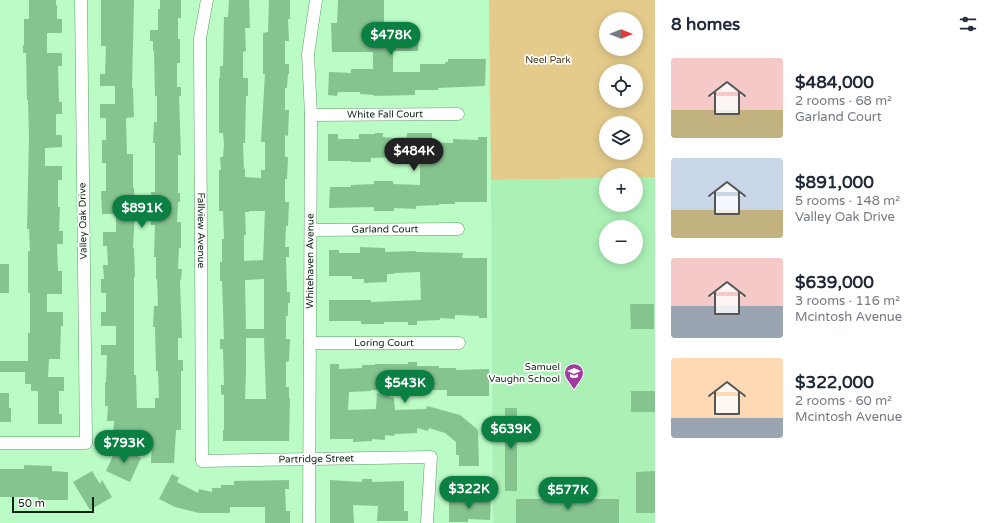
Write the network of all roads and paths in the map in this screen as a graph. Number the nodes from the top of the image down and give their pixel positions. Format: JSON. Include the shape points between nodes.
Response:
{"nodes":[{"id":1,"x":81,"y":0,"type":"edge"},
{"id":2,"x":207,"y":0,"type":"edge"},
{"id":3,"x":316,"y":0,"type":"edge"},
{"id":4,"x":458,"y":114,"type":"dead end"},
{"id":5,"x":311,"y":115,"type":"junction"},
{"id":6,"x":458,"y":229,"type":"dead end"},
{"id":7,"x":311,"y":230,"type":"junction"},
{"id":8,"x":310,"y":343,"type":"junction"},
{"id":9,"x":458,"y":343,"type":"dead end"},
{"id":10,"x":0,"y":443,"type":"edge"},
{"id":11,"x":310,"y":459,"type":"junction"},
{"id":12,"x":202,"y":461,"type":"joint"},
{"id":13,"x":309,"y":523,"type":"edge"},
{"id":14,"x":427,"y":523,"type":"edge"}],
"edges":[{"from":1,"to":10,"type":"street","name":"Valley Oak Drive","via":[[86,443]]},
{"from":2,"to":12,"type":"street","name":"Fallview Avenue","via":[[200,38]]},
{"from":3,"to":5,"type":"street","name":"Whitehaven Avenue","via":[[308,54]]},
{"from":4,"to":5,"type":"street","name":"White Fall Court"},
{"from":5,"to":7,"type":"street","name":"Whitehaven Avenue"},
{"from":6,"to":7,"type":"street","name":"Garland Court"},
{"from":7,"to":8,"type":"street","name":"Whitehaven Avenue"},
{"from":8,"to":9,"type":"street","name":"Loring Court"},
{"from":8,"to":11,"type":"street","name":"Whitehaven Avenue"},
{"from":11,"to":12,"type":"street","name":"Partridge Street"},
{"from":11,"to":13,"type":"street","name":"Whitehaven Avenue"},
{"from":11,"to":14,"type":"street","name":"Partridge Street","via":[[431,457]]}]}
